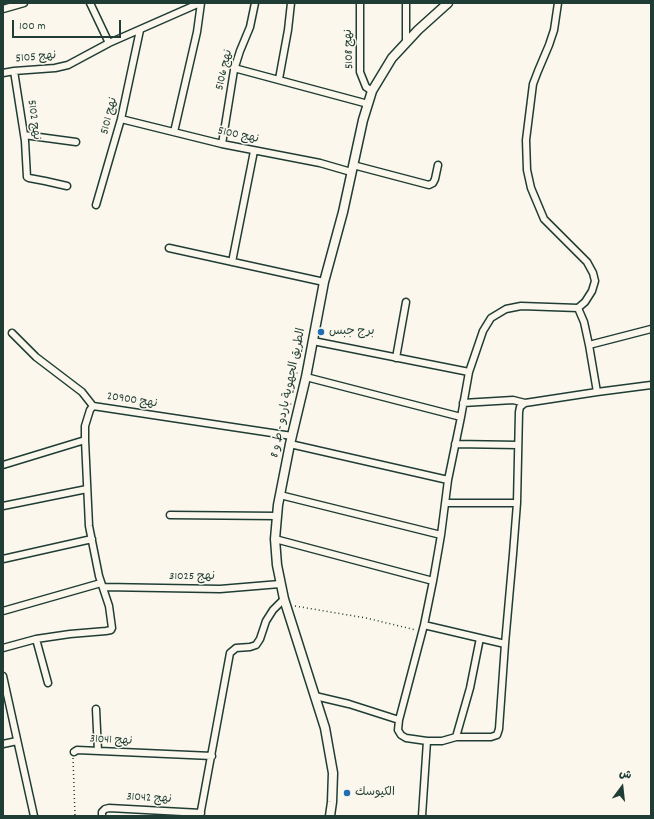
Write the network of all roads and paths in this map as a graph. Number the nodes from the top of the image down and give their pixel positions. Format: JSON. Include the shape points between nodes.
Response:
{"nodes":[{"id":1,"x":24,"y":3,"type":"edge"},
{"id":2,"x":90,"y":3,"type":"edge"},
{"id":3,"x":201,"y":3,"type":"edge"},
{"id":4,"x":255,"y":3,"type":"edge"},
{"id":5,"x":291,"y":3,"type":"edge"},
{"id":6,"x":360,"y":3,"type":"edge"},
{"id":7,"x":406,"y":3,"type":"edge"},
{"id":8,"x":448,"y":3,"type":"edge"},
{"id":9,"x":558,"y":3,"type":"edge"},
{"id":10,"x":3,"y":9,"type":"edge"},
{"id":11,"x":140,"y":30,"type":"junction"},
{"id":12,"x":109,"y":43,"type":"junction"},
{"id":13,"x":406,"y":43,"type":"junction"},
{"id":14,"x":234,"y":68,"type":"junction"},
{"id":15,"x":14,"y":71,"type":"junction"},
{"id":16,"x":3,"y":73,"type":"edge"},
{"id":17,"x":279,"y":79,"type":"junction"},
{"id":18,"x":372,"y":91,"type":"junction"},
{"id":19,"x":368,"y":104,"type":"junction"},
{"id":20,"x":121,"y":119,"type":"junction"},
{"id":21,"x":174,"y":132,"type":"junction"},
{"id":22,"x":24,"y":135,"type":"junction"},
{"id":23,"x":76,"y":142,"type":"dead end"},
{"id":24,"x":222,"y":144,"type":"junction"},
{"id":25,"x":254,"y":151,"type":"junction"},
{"id":26,"x":438,"y":165,"type":"dead end"},
{"id":27,"x":352,"y":169,"type":"junction"},
{"id":28,"x":65,"y":186,"type":"dead end"},
{"id":29,"x":96,"y":205,"type":"dead end"},
{"id":30,"x":169,"y":248,"type":"dead end"},
{"id":31,"x":232,"y":262,"type":"junction"},
{"id":32,"x":324,"y":282,"type":"junction"},
{"id":33,"x":406,"y":302,"type":"dead end"},
{"id":34,"x":578,"y":308,"type":"junction"},
{"id":35,"x":651,"y":329,"type":"edge"},
{"id":36,"x":12,"y":333,"type":"dead end"},
{"id":37,"x":313,"y":341,"type":"junction"},
{"id":38,"x":589,"y":345,"type":"junction"},
{"id":39,"x":396,"y":358,"type":"junction"},
{"id":40,"x":469,"y":372,"type":"junction"},
{"id":41,"x":306,"y":377,"type":"junction"},
{"id":42,"x":651,"y":385,"type":"edge"},
{"id":43,"x":597,"y":392,"type":"junction"},
{"id":44,"x":463,"y":403,"type":"junction"},
{"id":45,"x":525,"y":403,"type":"junction"},
{"id":46,"x":93,"y":406,"type":"junction"},
{"id":47,"x":461,"y":417,"type":"junction"},
{"id":48,"x":85,"y":440,"type":"junction"},
{"id":49,"x":291,"y":440,"type":"junction"},
{"id":50,"x":455,"y":444,"type":"junction"},
{"id":51,"x":518,"y":446,"type":"junction"},
{"id":52,"x":3,"y":465,"type":"edge"},
{"id":53,"x":448,"y":480,"type":"junction"},
{"id":54,"x":87,"y":489,"type":"junction"},
{"id":55,"x":280,"y":495,"type":"junction"},
{"id":56,"x":446,"y":502,"type":"junction"},
{"id":57,"x":516,"y":503,"type":"junction"},
{"id":58,"x":3,"y":506,"type":"edge"},
{"id":59,"x":170,"y":515,"type":"dead end"},
{"id":60,"x":277,"y":516,"type":"junction"},
{"id":61,"x":441,"y":535,"type":"junction"},
{"id":62,"x":92,"y":539,"type":"junction"},
{"id":63,"x":275,"y":539,"type":"junction"},
{"id":64,"x":3,"y":559,"type":"edge"},
{"id":65,"x":433,"y":581,"type":"junction"},
{"id":66,"x":280,"y":584,"type":"junction"},
{"id":67,"x":102,"y":585,"type":"junction"},
{"id":68,"x":285,"y":602,"type":"junction"},
{"id":69,"x":3,"y":611,"type":"edge"},
{"id":70,"x":423,"y":628,"type":"junction"},
{"id":71,"x":480,"y":638,"type":"junction"},
{"id":72,"x":36,"y":639,"type":"junction"},
{"id":73,"x":505,"y":644,"type":"junction"},
{"id":74,"x":3,"y":648,"type":"edge"},
{"id":75,"x":3,"y":676,"type":"edge"},
{"id":76,"x":48,"y":683,"type":"dead end"},
{"id":77,"x":315,"y":696,"type":"junction"},
{"id":78,"x":96,"y":709,"type":"dead end"},
{"id":79,"x":399,"y":720,"type":"junction"},
{"id":80,"x":456,"y":737,"type":"junction"},
{"id":81,"x":18,"y":741,"type":"junction"},
{"id":82,"x":427,"y":741,"type":"junction"},
{"id":83,"x":3,"y":744,"type":"edge"},
{"id":84,"x":98,"y":751,"type":"junction"},
{"id":85,"x":74,"y":752,"type":"joint"},
{"id":86,"x":212,"y":756,"type":"junction"},
{"id":87,"x":200,"y":814,"type":"edge"},
{"id":88,"x":34,"y":816,"type":"edge"},
{"id":89,"x":75,"y":816,"type":"edge"},
{"id":90,"x":102,"y":816,"type":"edge"},
{"id":91,"x":330,"y":816,"type":"edge"},
{"id":92,"x":422,"y":816,"type":"edge"}],
"edges":[{"from":1,"to":10,"type":"street"},
{"from":2,"to":12,"type":"street"},
{"from":3,"to":11,"type":"street","name":"نهج 5105"},
{"from":3,"to":21,"type":"street","via":[[197,32]]},
{"from":4,"to":14,"type":"street","name":"نهج 5106","via":[[250,27]]},
{"from":5,"to":17,"type":"street"},
{"from":6,"to":18,"type":"street","name":"نهج 5108","via":[[360,72],[366,87]]},
{"from":7,"to":13,"type":"street"},
{"from":8,"to":13,"type":"main road","name":"الطريق الجهوية باردو - ط و 8"},
{"from":9,"to":34,"type":"street","via":[[554,30],[533,84],[526,140],[527,170],[531,188],[544,219],[587,262],[593,273],[595,282],[592,291]]},
{"from":11,"to":12,"type":"street","name":"نهج 5105"},
{"from":11,"to":20,"type":"street","name":"نهج 5101"},
{"from":12,"to":15,"type":"street","name":"نهج 5105","via":[[68,65]]},
{"from":13,"to":18,"type":"main road","name":"الطريق الجهوية باردو - ط و 8","via":[[392,58]]},
{"from":14,"to":17,"type":"street"},
{"from":14,"to":24,"type":"street","name":"نهج 5106"},
{"from":15,"to":16,"type":"street","name":"نهج 5105"},
{"from":15,"to":22,"type":"street","name":"نهج 5102"},
{"from":17,"to":19,"type":"street"},
{"from":18,"to":19,"type":"main road","name":"الطريق الجهوية باردو - ط و 8"},
{"from":19,"to":27,"type":"main road","name":"الطريق الجهوية باردو - ط و 8"},
{"from":20,"to":21,"type":"street","name":"نهج 5100"},
{"from":20,"to":29,"type":"street","name":"نهج 5101"},
{"from":21,"to":24,"type":"street","name":"نهج 5100"},
{"from":22,"to":23,"type":"street"},
{"from":22,"to":28,"type":"street","name":"نهج 5102","via":[[28,178]]},
{"from":24,"to":25,"type":"street","name":"نهج 5100"},
{"from":25,"to":27,"type":"street","name":"نهج 5100"},
{"from":25,"to":31,"type":"street"},
{"from":26,"to":27,"type":"street","name":"نهج 5100","via":[[435,179],[429,185]]},
{"from":27,"to":32,"type":"main road","name":"الطريق الجهوية باردو - ط و 8"},
{"from":30,"to":31,"type":"street"},
{"from":31,"to":32,"type":"street"},
{"from":32,"to":37,"type":"main road","name":"الطريق الجهوية باردو - ط و 8"},
{"from":33,"to":39,"type":"street"},
{"from":34,"to":38,"type":"street"},
{"from":34,"to":40,"type":"street","via":[[521,306],[506,309],[491,318],[483,331]]},
{"from":35,"to":38,"type":"street"},
{"from":36,"to":46,"type":"street","via":[[36,357],[82,392]]},
{"from":37,"to":39,"type":"street"},
{"from":37,"to":41,"type":"main road","name":"الطريق الجهوية باردو - ط و 8"},
{"from":38,"to":43,"type":"street"},
{"from":39,"to":40,"type":"street"},
{"from":40,"to":44,"type":"street"},
{"from":41,"to":47,"type":"street"},
{"from":41,"to":49,"type":"main road","name":"الطريق الجهوية باردو - ط و 8"},
{"from":42,"to":43,"type":"street"},
{"from":43,"to":45,"type":"street"},
{"from":44,"to":45,"type":"street","via":[[513,400]]},
{"from":44,"to":47,"type":"street"},
{"from":45,"to":51,"type":"street","via":[[519,412]]},
{"from":46,"to":48,"type":"street","name":"نهج 20900","via":[[85,426]]},
{"from":46,"to":49,"type":"street","name":"نهج 20900"},
{"from":47,"to":50,"type":"street"},
{"from":48,"to":52,"type":"street"},
{"from":48,"to":54,"type":"street","name":"نهج 20900"},
{"from":49,"to":53,"type":"street","name":"نهج 20900"},
{"from":49,"to":55,"type":"main road","name":"الطريق الجهوية باردو - ط و 8"},
{"from":50,"to":51,"type":"street"},
{"from":50,"to":53,"type":"street"},
{"from":51,"to":57,"type":"street"},
{"from":53,"to":56,"type":"street"},
{"from":54,"to":58,"type":"street"},
{"from":54,"to":62,"type":"street","name":"نهج 20900"},
{"from":55,"to":60,"type":"main road","name":"الطريق الجهوية باردو - ط و 8"},
{"from":55,"to":61,"type":"street"},
{"from":56,"to":57,"type":"street"},
{"from":56,"to":61,"type":"street"},
{"from":57,"to":73,"type":"street"},
{"from":59,"to":60,"type":"street"},
{"from":60,"to":63,"type":"main road","name":"الطريق الجهوية باردو - ط و 8"},
{"from":61,"to":65,"type":"street"},
{"from":62,"to":64,"type":"street"},
{"from":62,"to":67,"type":"street","name":"نهج 20900"},
{"from":63,"to":65,"type":"street"},
{"from":63,"to":66,"type":"main road","name":"الطريق الجهوية باردو - ط و 8"},
{"from":65,"to":70,"type":"street"},
{"from":66,"to":67,"type":"street","name":"نهج 31025","via":[[220,588]]},
{"from":66,"to":68,"type":"main road","name":"الطريق الجهوية باردو - ط و 8"},
{"from":67,"to":69,"type":"street","name":"نهج 31025"},
{"from":67,"to":72,"type":"street","name":"نهج 20900","via":[[109,606],[111,630]]},
{"from":68,"to":70,"type":"path"},
{"from":68,"to":77,"type":"main road","name":"الطريق الجهوية باردو - ط و 8"},
{"from":68,"to":86,"type":"street","via":[[273,610],[256,645],[236,648],[230,653]]},
{"from":70,"to":71,"type":"street"},
{"from":70,"to":79,"type":"street"},
{"from":71,"to":73,"type":"street"},
{"from":71,"to":80,"type":"street","via":[[470,688]]},
{"from":72,"to":74,"type":"street"},
{"from":72,"to":76,"type":"street"},
{"from":73,"to":80,"type":"street","via":[[497,735]]},
{"from":75,"to":81,"type":"street"},
{"from":77,"to":79,"type":"street"},
{"from":77,"to":91,"type":"main road","name":"الطريق الجهوية باردو - ط و 8","via":[[325,728],[332,767]]},
{"from":78,"to":84,"type":"street"},
{"from":79,"to":82,"type":"street","via":[[398,730],[401,735]]},
{"from":80,"to":82,"type":"street","via":[[442,741]]},
{"from":81,"to":83,"type":"street"},
{"from":81,"to":88,"type":"street"},
{"from":82,"to":92,"type":"street"},
{"from":84,"to":85,"type":"street","name":"نهج 31041"},
{"from":84,"to":86,"type":"street","name":"نهج 31041"},
{"from":85,"to":89,"type":"path","name":"نهج 31041"},
{"from":86,"to":87,"type":"street"},
{"from":87,"to":90,"type":"street","name":"نهج 31042","via":[[109,808],[102,812]]}]}
